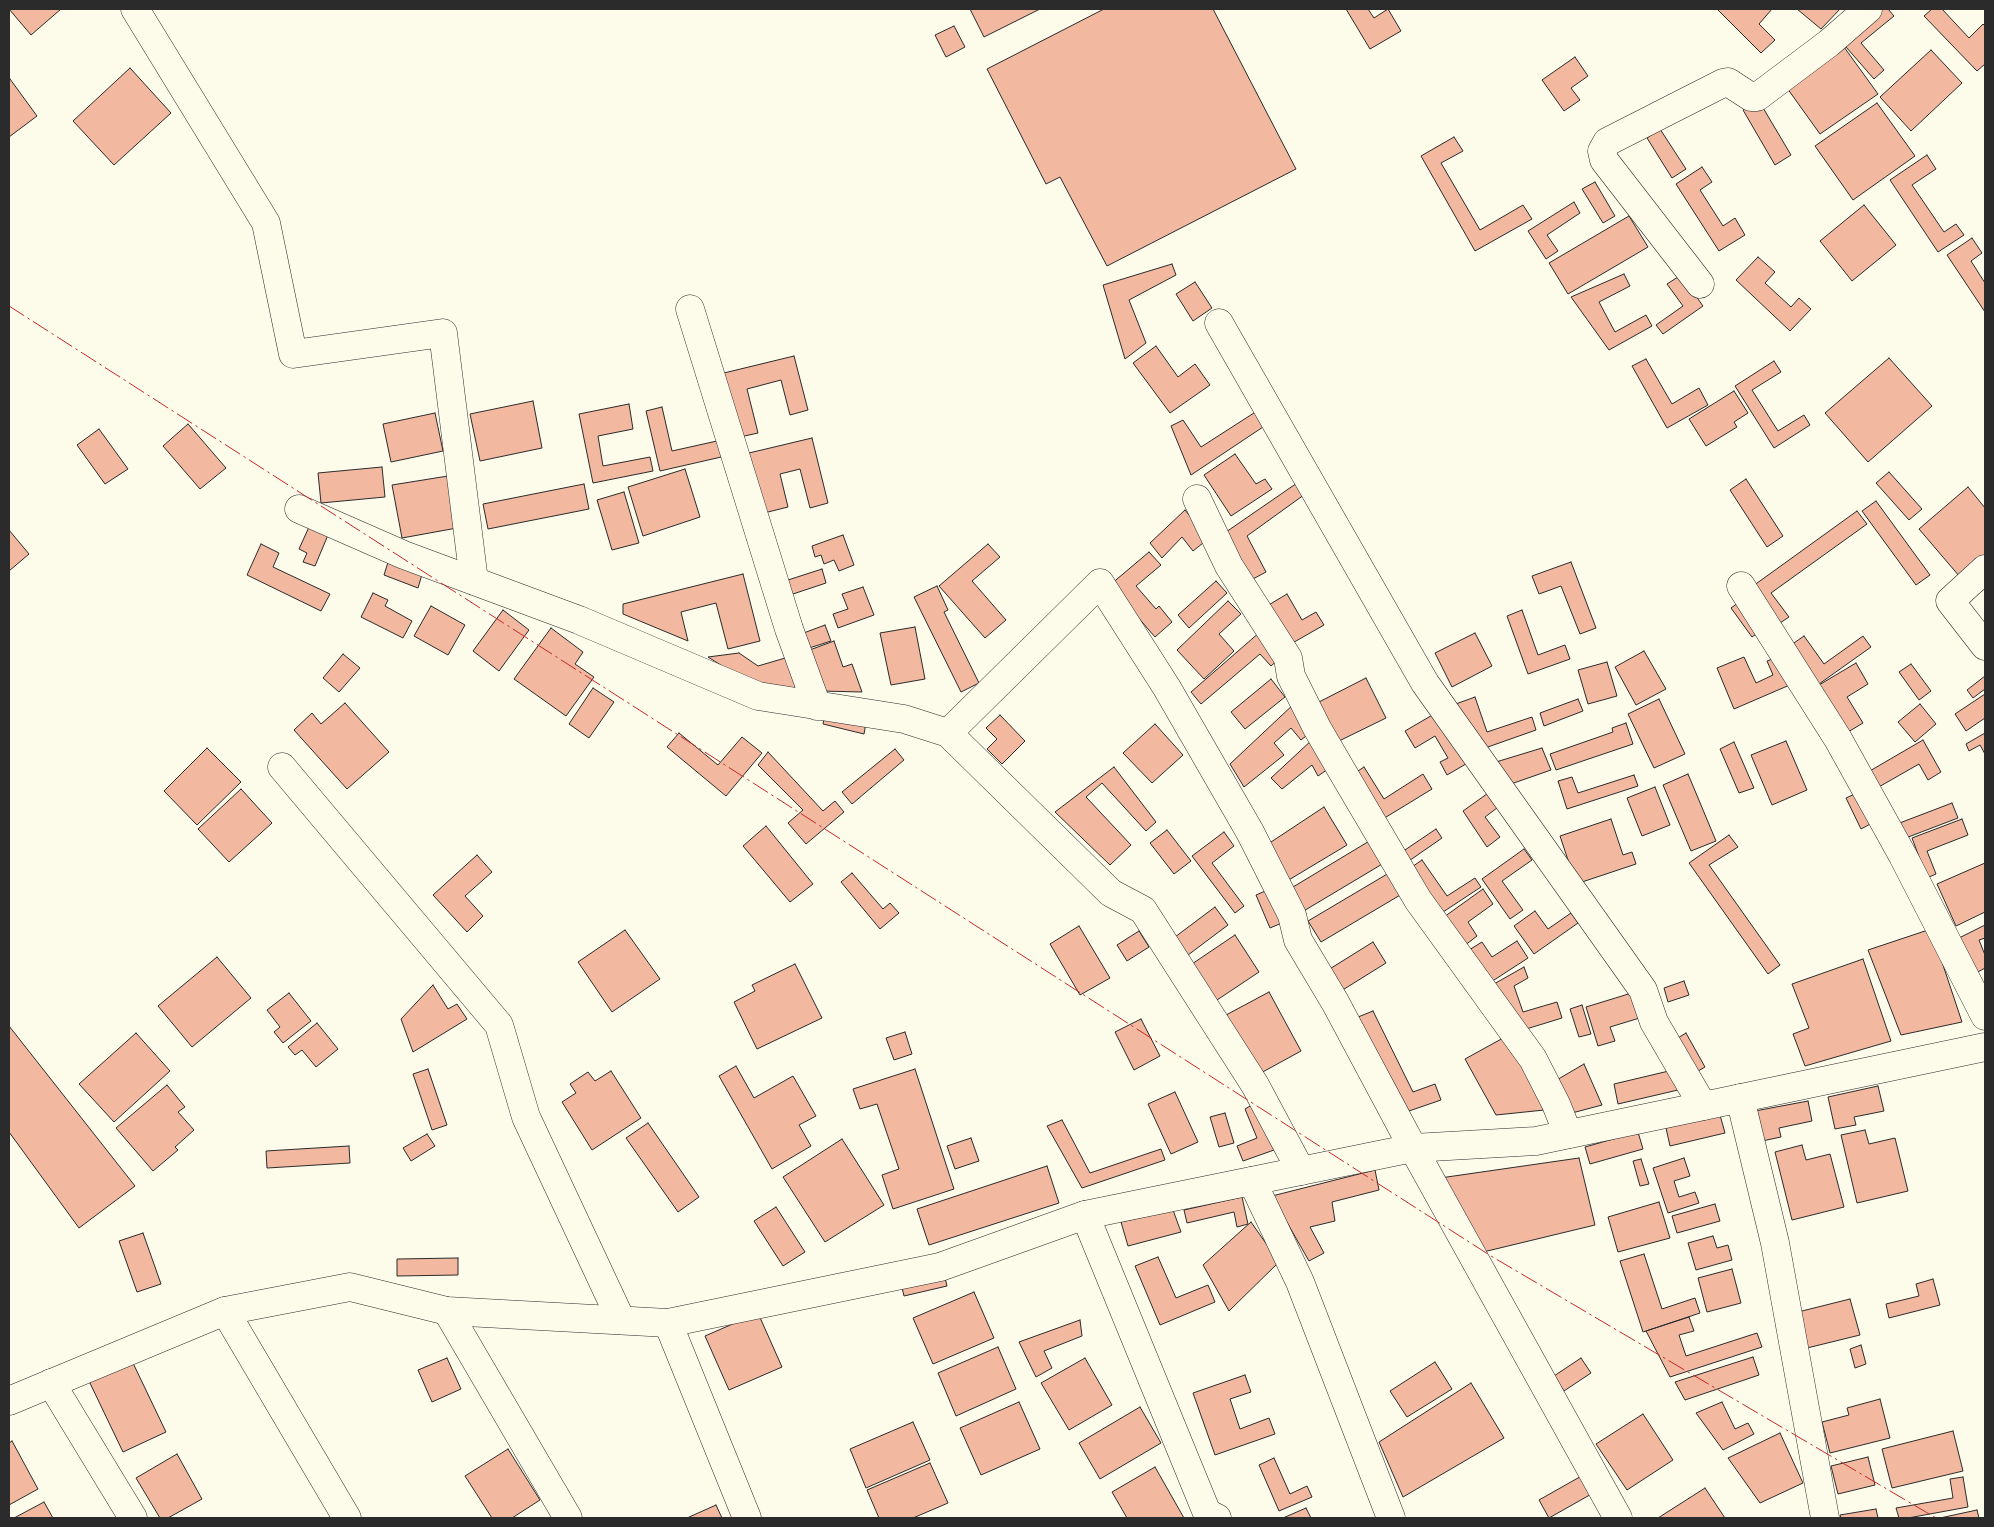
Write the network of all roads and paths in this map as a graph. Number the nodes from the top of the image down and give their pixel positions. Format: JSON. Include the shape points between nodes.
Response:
{"nodes":[{"id":1,"x":135,"y":9,"type":"edge"},
{"id":2,"x":1868,"y":9,"type":"edge"},
{"id":3,"x":1700,"y":284,"type":"dead end"},
{"id":4,"x":690,"y":309,"type":"dead end"},
{"id":5,"x":1219,"y":323,"type":"dead end"},
{"id":6,"x":1197,"y":499,"type":"dead end"},
{"id":7,"x":299,"y":509,"type":"dead end"},
{"id":8,"x":1985,"y":569,"type":"edge"},
{"id":9,"x":474,"y":581,"type":"junction"},
{"id":10,"x":1741,"y":586,"type":"dead end"},
{"id":11,"x":1985,"y":646,"type":"edge"},
{"id":12,"x":818,"y":706,"type":"junction"},
{"id":13,"x":948,"y":733,"type":"junction"},
{"id":14,"x":282,"y":767,"type":"dead end"},
{"id":15,"x":1985,"y":1016,"type":"edge"},
{"id":16,"x":1985,"y":1047,"type":"edge"},
{"id":17,"x":1740,"y":1098,"type":"junction"},
{"id":18,"x":1703,"y":1106,"type":"junction"},
{"id":19,"x":1568,"y":1134,"type":"junction"},
{"id":20,"x":1413,"y":1148,"type":"junction"},
{"id":21,"x":1301,"y":1171,"type":"junction"},
{"id":22,"x":1252,"y":1181,"type":"junction"},
{"id":23,"x":1085,"y":1215,"type":"junction"},
{"id":24,"x":225,"y":1311,"type":"junction"},
{"id":25,"x":447,"y":1311,"type":"junction"},
{"id":26,"x":621,"y":1320,"type":"junction"},
{"id":27,"x":668,"y":1323,"type":"junction"},
{"id":28,"x":51,"y":1383,"type":"junction"},
{"id":29,"x":9,"y":1401,"type":"edge"},
{"id":30,"x":133,"y":1518,"type":"edge"},
{"id":31,"x":347,"y":1518,"type":"edge"},
{"id":32,"x":568,"y":1518,"type":"edge"},
{"id":33,"x":747,"y":1518,"type":"edge"},
{"id":34,"x":1217,"y":1518,"type":"edge"},
{"id":35,"x":1391,"y":1518,"type":"edge"},
{"id":36,"x":1618,"y":1518,"type":"edge"},
{"id":37,"x":1825,"y":1518,"type":"edge"}],
"edges":[{"from":1,"to":9,"type":"street","via":[[266,223],[293,354],[444,333]]},
{"from":2,"to":3,"type":"street","via":[[1757,97],[1728,82],[1723,83],[1607,142],[1602,151],[1604,160]]},
{"from":4,"to":12,"type":"street","via":[[784,611]]},
{"from":5,"to":18,"type":"street","via":[[1425,683],[1643,990],[1654,1022]]},
{"from":6,"to":19,"type":"street","via":[[1229,566],[1288,658],[1291,676],[1317,728],[1418,900],[1533,1059]]},
{"from":7,"to":9,"type":"street","via":[[404,555]]},
{"from":8,"to":11,"type":"street","via":[[1950,601]]},
{"from":9,"to":12,"type":"street","via":[[579,620],[758,696]]},
{"from":10,"to":15,"type":"street","via":[[1838,739],[1903,856]]},
{"from":12,"to":13,"type":"street","via":[[904,719]]},
{"from":13,"to":20,"type":"street","via":[[1100,583],[1167,688],[1250,832],[1292,915],[1298,940]]},
{"from":13,"to":21,"type":"street","via":[[1111,893],[1143,910],[1255,1085]]},
{"from":14,"to":26,"type":"street","via":[[499,1026],[526,1117]]},
{"from":16,"to":17,"type":"street"},
{"from":17,"to":18,"type":"street"},
{"from":17,"to":37,"type":"street","via":[[1775,1243]]},
{"from":18,"to":19,"type":"street"},
{"from":19,"to":20,"type":"street","via":[[1536,1141]]},
{"from":20,"to":21,"type":"street"},
{"from":20,"to":36,"type":"street"},
{"from":21,"to":22,"type":"street"},
{"from":22,"to":23,"type":"street"},
{"from":22,"to":35,"type":"street","via":[[1300,1282]]},
{"from":23,"to":27,"type":"street","via":[[940,1267]]},
{"from":23,"to":34,"type":"street","via":[[1206,1513]]},
{"from":24,"to":25,"type":"street","via":[[350,1287]]},
{"from":24,"to":28,"type":"street"},
{"from":24,"to":31,"type":"street"},
{"from":25,"to":26,"type":"street"},
{"from":25,"to":32,"type":"street"},
{"from":26,"to":27,"type":"street"},
{"from":27,"to":33,"type":"street"},
{"from":28,"to":29,"type":"street"},
{"from":28,"to":30,"type":"street"}]}
